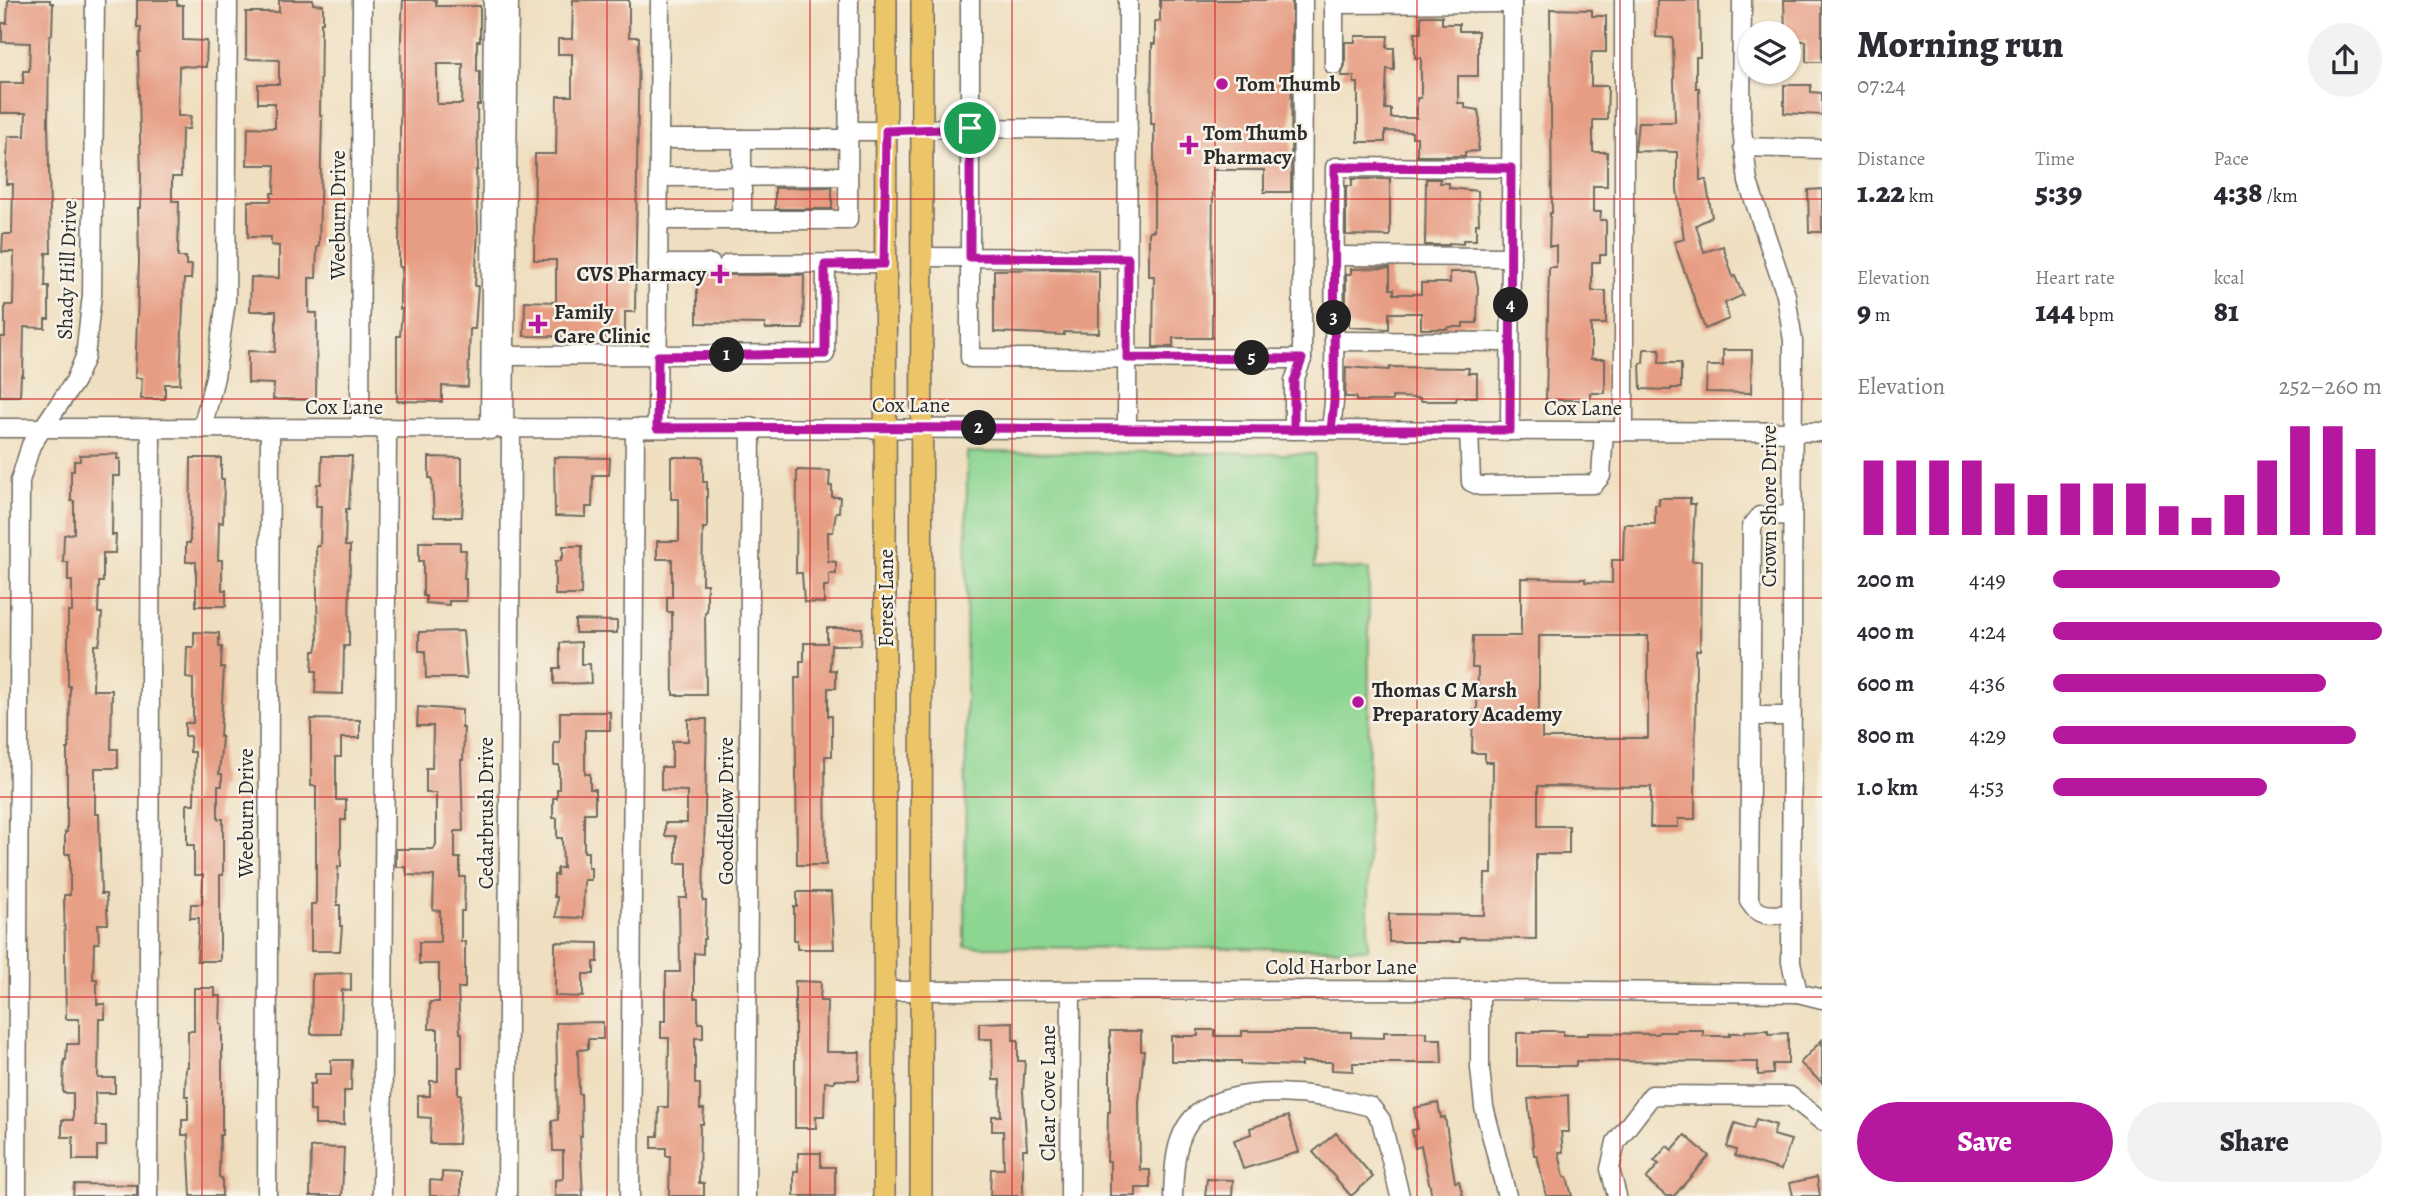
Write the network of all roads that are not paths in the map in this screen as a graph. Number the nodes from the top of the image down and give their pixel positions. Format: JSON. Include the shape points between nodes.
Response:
{"nodes":[{"id":1,"x":95,"y":0,"type":"edge"},
{"id":2,"x":229,"y":0,"type":"edge"},
{"id":3,"x":362,"y":0,"type":"edge"},
{"id":4,"x":493,"y":0,"type":"edge"},
{"id":5,"x":509,"y":0,"type":"edge"},
{"id":6,"x":660,"y":0,"type":"edge"},
{"id":7,"x":849,"y":0,"type":"edge"},
{"id":8,"x":886,"y":0,"type":"edge"},
{"id":9,"x":922,"y":0,"type":"edge"},
{"id":10,"x":970,"y":0,"type":"edge"},
{"id":11,"x":1128,"y":0,"type":"edge"},
{"id":12,"x":1303,"y":0,"type":"edge"},
{"id":13,"x":1624,"y":0,"type":"edge"},
{"id":14,"x":1742,"y":0,"type":"edge"},
{"id":15,"x":1334,"y":2,"type":"edge"},
{"id":16,"x":1512,"y":2,"type":"edge"},
{"id":17,"x":1335,"y":65,"type":"dead end"},
{"id":18,"x":970,"y":128,"type":"junction"},
{"id":19,"x":1128,"y":129,"type":"junction"},
{"id":20,"x":886,"y":131,"type":"junction"},
{"id":21,"x":921,"y":131,"type":"junction"},
{"id":22,"x":848,"y":135,"type":"junction"},
{"id":23,"x":659,"y":139,"type":"junction"},
{"id":24,"x":742,"y":139,"type":"junction"},
{"id":25,"x":1743,"y":147,"type":"junction"},
{"id":26,"x":1822,"y":149,"type":"edge"},
{"id":27,"x":1511,"y":168,"type":"junction"},
{"id":28,"x":848,"y":176,"type":"junction"},
{"id":29,"x":659,"y":177,"type":"junction"},
{"id":30,"x":742,"y":177,"type":"junction"},
{"id":31,"x":658,"y":220,"type":"junction"},
{"id":32,"x":742,"y":220,"type":"junction"},
{"id":33,"x":1334,"y":256,"type":"junction"},
{"id":34,"x":921,"y":257,"type":"junction"},
{"id":35,"x":970,"y":257,"type":"junction"},
{"id":36,"x":1511,"y":257,"type":"junction"},
{"id":37,"x":1128,"y":258,"type":"junction"},
{"id":38,"x":658,"y":264,"type":"junction"},
{"id":39,"x":884,"y":264,"type":"junction"},
{"id":40,"x":825,"y":265,"type":"junction"},
{"id":41,"x":1334,"y":341,"type":"junction"},
{"id":42,"x":1510,"y":342,"type":"junction"},
{"id":43,"x":504,"y":356,"type":"junction"},
{"id":44,"x":658,"y":356,"type":"junction"},
{"id":45,"x":1127,"y":358,"type":"junction"},
{"id":46,"x":1302,"y":359,"type":"junction"},
{"id":47,"x":751,"y":427,"type":"junction"},
{"id":48,"x":0,"y":428,"type":"edge"},
{"id":49,"x":44,"y":428,"type":"junction"},
{"id":50,"x":635,"y":428,"type":"junction"},
{"id":51,"x":657,"y":428,"type":"junction"},
{"id":52,"x":886,"y":428,"type":"junction"},
{"id":53,"x":921,"y":428,"type":"junction"},
{"id":54,"x":151,"y":429,"type":"junction"},
{"id":55,"x":202,"y":429,"type":"junction"},
{"id":56,"x":270,"y":429,"type":"junction"},
{"id":57,"x":360,"y":429,"type":"junction"},
{"id":58,"x":387,"y":429,"type":"junction"},
{"id":59,"x":1127,"y":429,"type":"junction"},
{"id":60,"x":501,"y":430,"type":"junction"},
{"id":61,"x":1294,"y":430,"type":"junction"},
{"id":62,"x":1331,"y":430,"type":"junction"},
{"id":63,"x":1469,"y":430,"type":"junction"},
{"id":64,"x":1510,"y":430,"type":"junction"},
{"id":65,"x":1604,"y":431,"type":"junction"},
{"id":66,"x":1624,"y":431,"type":"junction"},
{"id":67,"x":1792,"y":432,"type":"junction"},
{"id":68,"x":1822,"y":432,"type":"edge"},
{"id":69,"x":1792,"y":515,"type":"junction"},
{"id":70,"x":1752,"y":716,"type":"junction"},
{"id":71,"x":1791,"y":716,"type":"junction"},
{"id":72,"x":1789,"y":914,"type":"junction"},
{"id":73,"x":1480,"y":990,"type":"junction"},
{"id":74,"x":884,"y":991,"type":"junction"},
{"id":75,"x":921,"y":991,"type":"junction"},
{"id":76,"x":1071,"y":991,"type":"junction"},
{"id":77,"x":1798,"y":993,"type":"junction"},
{"id":78,"x":1822,"y":999,"type":"edge"},
{"id":79,"x":1822,"y":1121,"type":"edge"},
{"id":80,"x":17,"y":1196,"type":"edge"},
{"id":81,"x":148,"y":1196,"type":"edge"},
{"id":82,"x":267,"y":1196,"type":"edge"},
{"id":83,"x":382,"y":1196,"type":"edge"},
{"id":84,"x":507,"y":1196,"type":"edge"},
{"id":85,"x":630,"y":1196,"type":"edge"},
{"id":86,"x":747,"y":1196,"type":"edge"},
{"id":87,"x":884,"y":1196,"type":"edge"},
{"id":88,"x":920,"y":1196,"type":"edge"},
{"id":89,"x":1070,"y":1196,"type":"edge"},
{"id":90,"x":1173,"y":1196,"type":"edge"},
{"id":91,"x":1401,"y":1196,"type":"edge"},
{"id":92,"x":1507,"y":1196,"type":"edge"},
{"id":93,"x":1617,"y":1196,"type":"edge"}],
"edges":[{"from":1,"to":49,"type":"street","name":"Shady Hill Drive","via":[[90,330],[75,381]]},
{"from":2,"to":55,"type":"street","via":[[226,301]]},
{"from":3,"to":57,"type":"street","name":"Weeburn Drive"},
{"from":4,"to":60,"type":"street"},
{"from":5,"to":43,"type":"street"},
{"from":6,"to":23,"type":"street"},
{"from":7,"to":22,"type":"street"},
{"from":8,"to":20,"type":"main road","name":"Forest Lane"},
{"from":9,"to":21,"type":"main road","name":"Forest Lane"},
{"from":10,"to":18,"type":"street"},
{"from":11,"to":19,"type":"street"},
{"from":12,"to":46,"type":"street"},
{"from":13,"to":66,"type":"street"},
{"from":14,"to":25,"type":"street","name":"Crown Shore Drive"},
{"from":15,"to":16,"type":"street"},
{"from":15,"to":17,"type":"street"},
{"from":16,"to":27,"type":"street"},
{"from":18,"to":19,"type":"street"},
{"from":18,"to":21,"type":"street"},
{"from":18,"to":35,"type":"street"},
{"from":19,"to":37,"type":"street"},
{"from":20,"to":21,"type":"main road"},
{"from":20,"to":22,"type":"street"},
{"from":20,"to":39,"type":"main road","name":"Forest Lane"},
{"from":21,"to":34,"type":"main road","name":"Forest Lane"},
{"from":22,"to":24,"type":"street"},
{"from":22,"to":28,"type":"street"},
{"from":23,"to":24,"type":"street"},
{"from":23,"to":29,"type":"street"},
{"from":24,"to":30,"type":"street"},
{"from":25,"to":26,"type":"street"},
{"from":25,"to":67,"type":"street","name":"Crown Shore Drive","via":[[1748,182],[1786,295],[1793,341]]},
{"from":27,"to":33,"type":"street","via":[[1335,167]]},
{"from":27,"to":36,"type":"street"},
{"from":28,"to":30,"type":"street"},
{"from":28,"to":32,"type":"street","via":[[848,220]]},
{"from":29,"to":30,"type":"street"},
{"from":29,"to":31,"type":"street"},
{"from":30,"to":32,"type":"street"},
{"from":31,"to":32,"type":"street"},
{"from":31,"to":38,"type":"street"},
{"from":33,"to":36,"type":"street"},
{"from":33,"to":41,"type":"street"},
{"from":34,"to":35,"type":"street"},
{"from":34,"to":53,"type":"main road","name":"Forest Lane"},
{"from":35,"to":37,"type":"street"},
{"from":35,"to":45,"type":"street","via":[[970,358]]},
{"from":36,"to":42,"type":"street"},
{"from":37,"to":45,"type":"street"},
{"from":38,"to":40,"type":"street"},
{"from":38,"to":44,"type":"street"},
{"from":39,"to":40,"type":"street"},
{"from":39,"to":52,"type":"main road","name":"Forest Lane"},
{"from":40,"to":44,"type":"street","via":[[825,354]]},
{"from":41,"to":42,"type":"street"},
{"from":41,"to":62,"type":"street"},
{"from":42,"to":64,"type":"street"},
{"from":43,"to":44,"type":"street"},
{"from":43,"to":60,"type":"street"},
{"from":44,"to":51,"type":"street"},
{"from":45,"to":46,"type":"street"},
{"from":45,"to":59,"type":"street"},
{"from":46,"to":61,"type":"street","via":[[1294,381]]},
{"from":47,"to":51,"type":"street","name":"Cox Lane"},
{"from":47,"to":52,"type":"street","name":"Cox Lane"},
{"from":47,"to":86,"type":"street","name":"Goodfellow Drive"},
{"from":48,"to":49,"type":"street","name":"Cox Lane"},
{"from":49,"to":54,"type":"street","name":"Cox Lane"},
{"from":49,"to":80,"type":"street","name":"Shady Hill Drive","via":[[31,445],[20,481]]},
{"from":50,"to":51,"type":"street","name":"Cox Lane"},
{"from":50,"to":60,"type":"street","name":"Cox Lane"},
{"from":50,"to":85,"type":"street"},
{"from":52,"to":53,"type":"street","name":"Cox Lane"},
{"from":52,"to":74,"type":"main road","name":"Forest Lane"},
{"from":53,"to":59,"type":"street","name":"Cox Lane"},
{"from":53,"to":75,"type":"main road","name":"Forest Lane"},
{"from":54,"to":55,"type":"street","name":"Cox Lane"},
{"from":54,"to":81,"type":"street"},
{"from":55,"to":56,"type":"street","name":"Cox Lane"},
{"from":56,"to":57,"type":"street","name":"Cox Lane"},
{"from":56,"to":82,"type":"street","name":"Weeburn Drive"},
{"from":57,"to":58,"type":"street","name":"Cox Lane"},
{"from":58,"to":60,"type":"street","name":"Cox Lane"},
{"from":58,"to":83,"type":"street"},
{"from":59,"to":61,"type":"street","name":"Cox Lane"},
{"from":60,"to":84,"type":"street","name":"Cedarbrush Drive"},
{"from":61,"to":62,"type":"street","name":"Cox Lane"},
{"from":62,"to":63,"type":"street","name":"Cox Lane"},
{"from":63,"to":64,"type":"street","name":"Cox Lane"},
{"from":63,"to":65,"type":"street","via":[[1471,482],[1480,486],[1594,484],[1601,476]]},
{"from":64,"to":65,"type":"street","name":"Cox Lane"},
{"from":65,"to":66,"type":"street","name":"Cox Lane"},
{"from":66,"to":67,"type":"street","name":"Cox Lane"},
{"from":67,"to":68,"type":"street","name":"Cox Lane"},
{"from":67,"to":69,"type":"street","name":"Crown Shore Drive"},
{"from":69,"to":70,"type":"street","via":[[1760,516],[1752,526]]},
{"from":69,"to":71,"type":"street","name":"Crown Shore Drive"},
{"from":70,"to":71,"type":"street"},
{"from":70,"to":72,"type":"street","via":[[1749,901],[1763,915]]},
{"from":71,"to":72,"type":"street","name":"Crown Shore Drive"},
{"from":72,"to":77,"type":"street","name":"Crown Shore Drive"},
{"from":73,"to":76,"type":"street","name":"Cold Harbor Lane"},
{"from":73,"to":77,"type":"street","name":"Cold Harbor Lane"},
{"from":73,"to":92,"type":"street","via":[[1484,1107]]},
{"from":74,"to":75,"type":"street","name":"Cold Harbor Lane"},
{"from":74,"to":87,"type":"main road","name":"Forest Lane"},
{"from":75,"to":76,"type":"street","name":"Cold Harbor Lane"},
{"from":75,"to":88,"type":"main road","name":"Forest Lane"},
{"from":76,"to":89,"type":"street","name":"Clear Cove Lane"},
{"from":77,"to":78,"type":"street"},
{"from":79,"to":93,"type":"street","via":[[1790,1096],[1652,1095],[1616,1142],[1610,1168]]},
{"from":90,"to":91,"type":"street","via":[[1174,1161],[1182,1135],[1196,1115],[1219,1101],[1293,1094],[1371,1107],[1381,1120]]}]}
